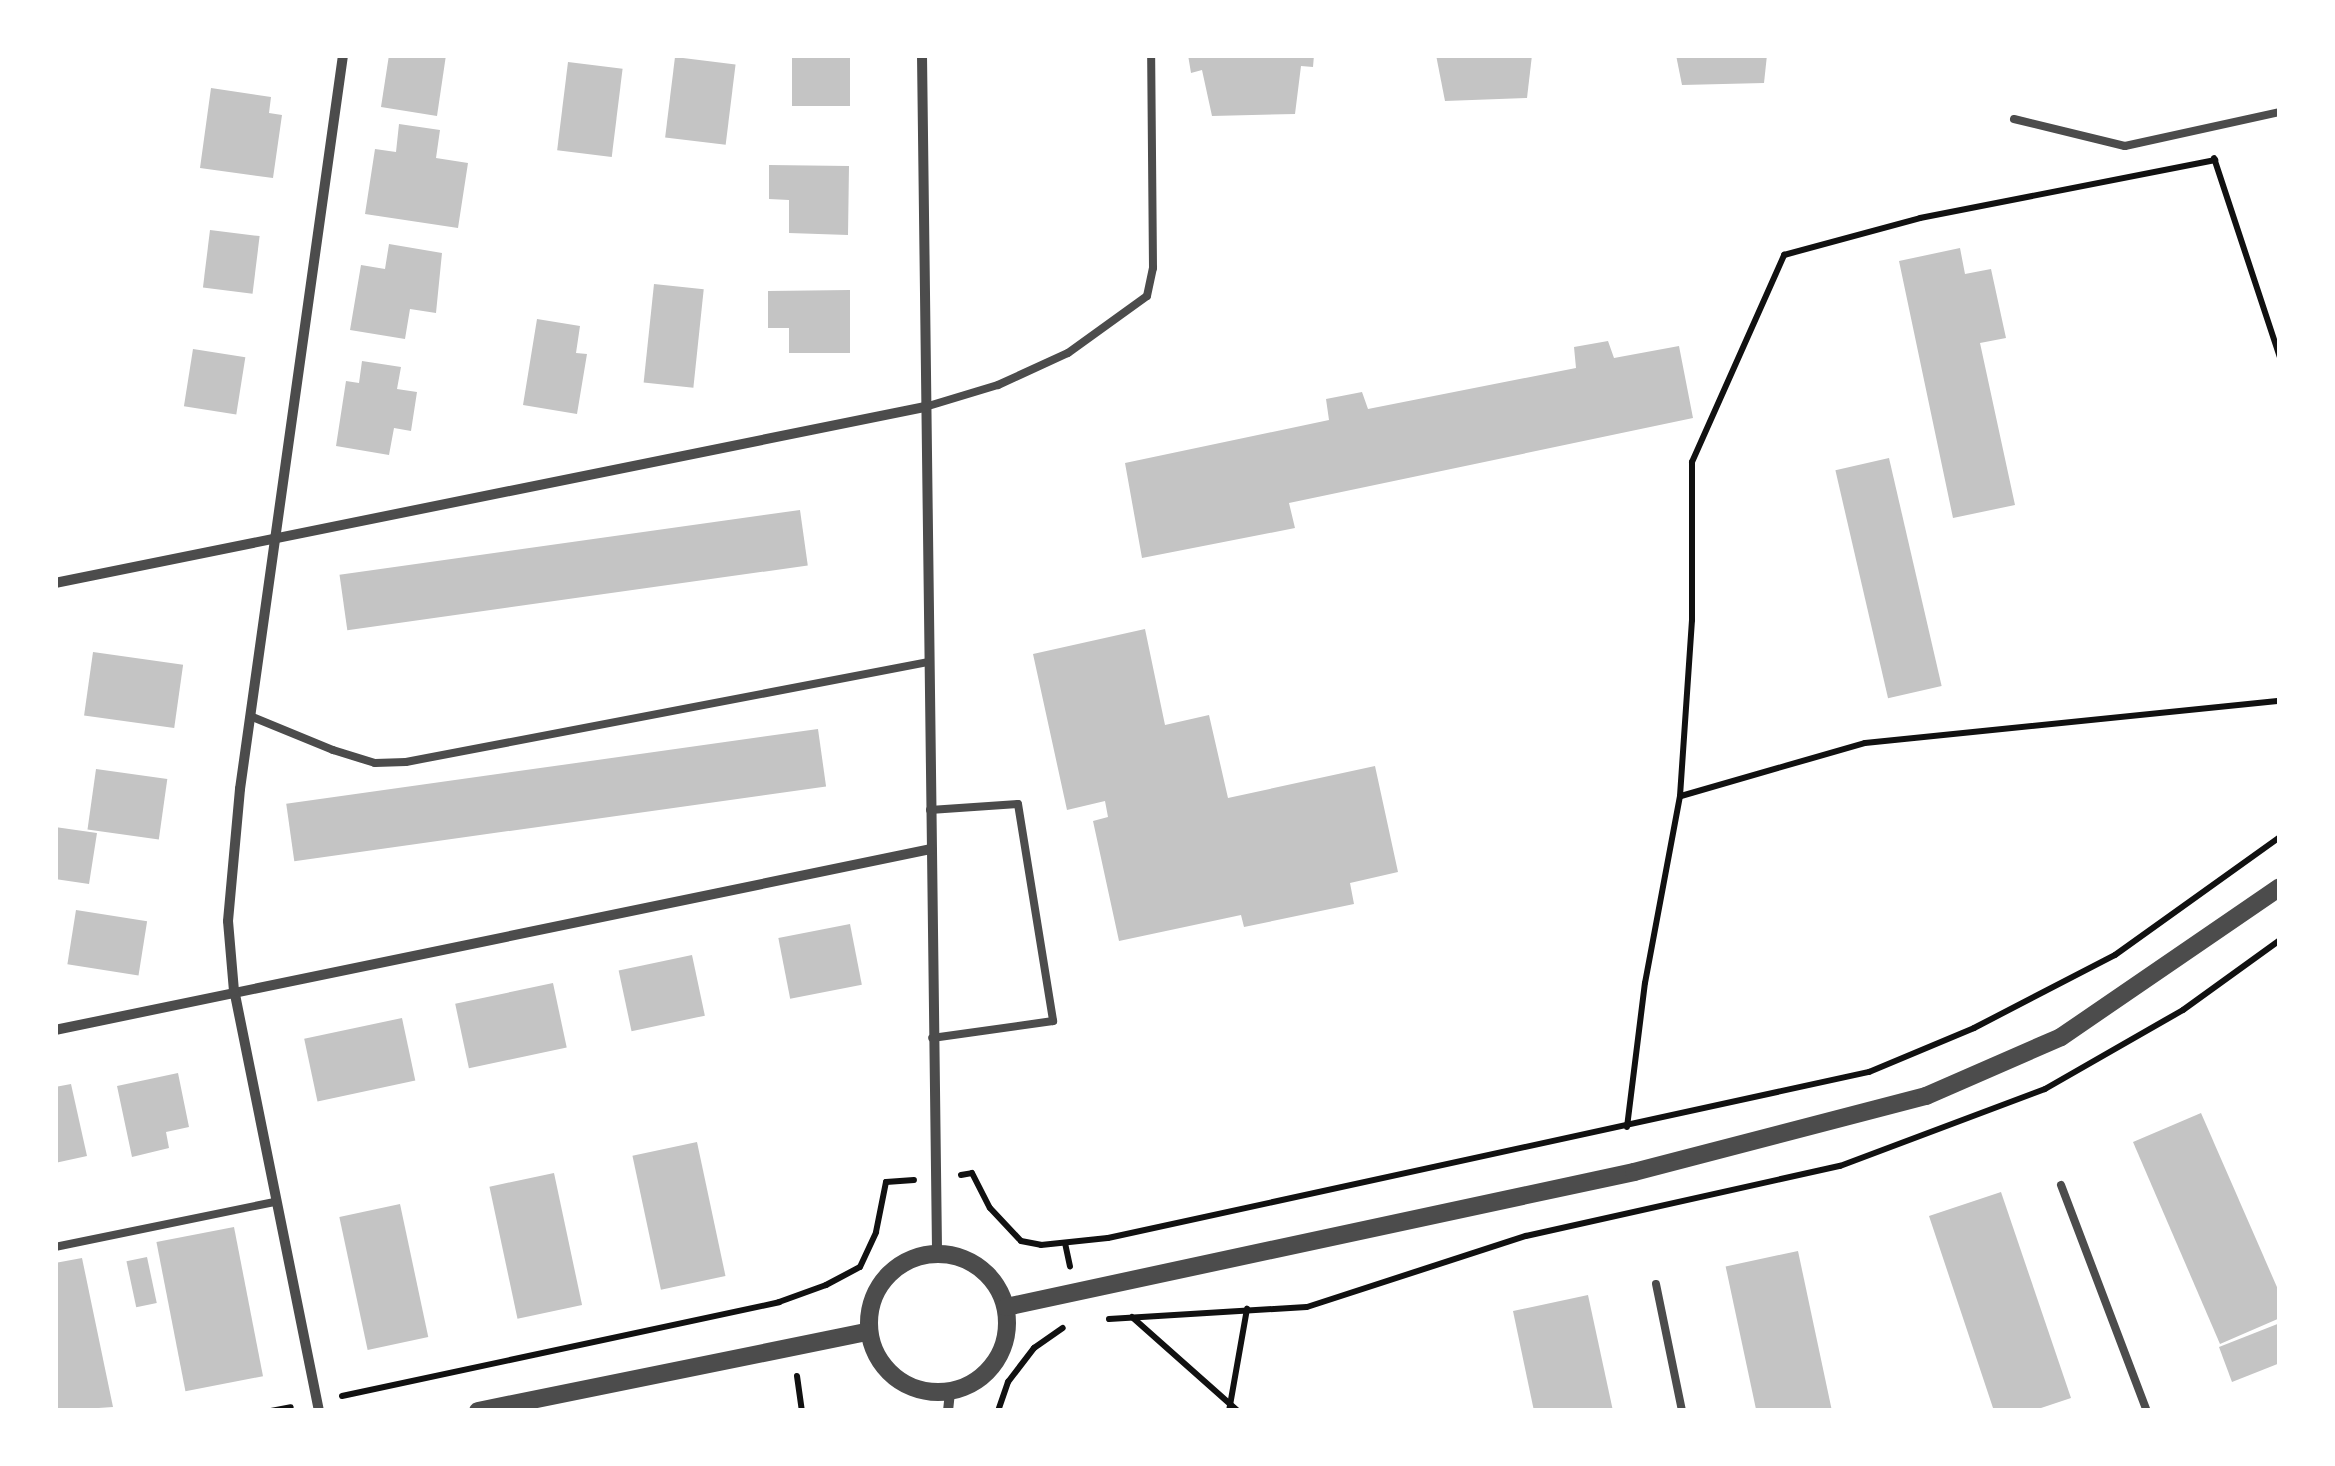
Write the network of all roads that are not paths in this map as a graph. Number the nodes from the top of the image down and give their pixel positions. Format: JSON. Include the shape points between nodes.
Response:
{"nodes":[{"id":1,"x":343,"y":55,"type":"edge"},
{"id":2,"x":922,"y":55,"type":"edge"},
{"id":3,"x":1151,"y":55,"type":"edge"},
{"id":4,"x":2280,"y":112,"type":"edge"},
{"id":5,"x":2014,"y":119,"type":"dead end"},
{"id":6,"x":926,"y":407,"type":"junction"},
{"id":7,"x":276,"y":541,"type":"junction"},
{"id":8,"x":55,"y":583,"type":"edge"},
{"id":9,"x":928,"y":662,"type":"junction"},
{"id":10,"x":250,"y":716,"type":"junction"},
{"id":11,"x":930,"y":810,"type":"junction"},
{"id":12,"x":931,"y":849,"type":"junction"},
{"id":13,"x":2280,"y":887,"type":"edge"},
{"id":14,"x":234,"y":991,"type":"junction"},
{"id":15,"x":55,"y":1030,"type":"edge"},
{"id":16,"x":932,"y":1038,"type":"junction"},
{"id":17,"x":2061,"y":1185,"type":"dead end"},
{"id":18,"x":274,"y":1202,"type":"junction"},
{"id":19,"x":55,"y":1248,"type":"edge"},
{"id":20,"x":937,"y":1253,"type":"junction"},
{"id":21,"x":1656,"y":1284,"type":"dead end"},
{"id":22,"x":1006,"y":1306,"type":"junction"},
{"id":23,"x":868,"y":1332,"type":"junction"},
{"id":24,"x":949,"y":1402,"type":"edge"},
{"id":25,"x":318,"y":1406,"type":"edge"},
{"id":26,"x":478,"y":1411,"type":"edge"},
{"id":27,"x":1682,"y":1411,"type":"edge"},
{"id":28,"x":2148,"y":1411,"type":"edge"}],
"edges":[{"from":1,"to":7,"type":"street"},
{"from":2,"to":6,"type":"street"},
{"from":3,"to":6,"type":"lane","via":[[1153,268],[1146,296],[1068,353],[998,385]]},
{"from":4,"to":5,"type":"lane","via":[[2125,146]]},
{"from":6,"to":7,"type":"street"},
{"from":6,"to":9,"type":"street"},
{"from":7,"to":8,"type":"street"},
{"from":7,"to":10,"type":"street"},
{"from":9,"to":10,"type":"lane","via":[[406,762],[347,754]]},
{"from":9,"to":11,"type":"street"},
{"from":10,"to":14,"type":"street","via":[[228,922]]},
{"from":11,"to":12,"type":"street"},
{"from":11,"to":16,"type":"lane","via":[[1018,804],[1054,1021]]},
{"from":12,"to":14,"type":"street"},
{"from":12,"to":16,"type":"street"},
{"from":13,"to":22,"type":"street","via":[[2061,1037],[1926,1096],[1616,1176]]},
{"from":14,"to":15,"type":"street"},
{"from":14,"to":18,"type":"street"},
{"from":16,"to":20,"type":"street"},
{"from":17,"to":28,"type":"lane"},
{"from":18,"to":19,"type":"lane"},
{"from":18,"to":25,"type":"street"},
{"from":20,"to":22,"type":"street","via":[[980,1268]]},
{"from":20,"to":23,"type":"street","via":[[914,1258],[878,1286]]},
{"from":21,"to":27,"type":"lane"},
{"from":22,"to":24,"type":"street","via":[[1002,1351],[990,1370]]},
{"from":23,"to":24,"type":"street","via":[[875,1354],[897,1379]]},
{"from":23,"to":26,"type":"street"}]}
